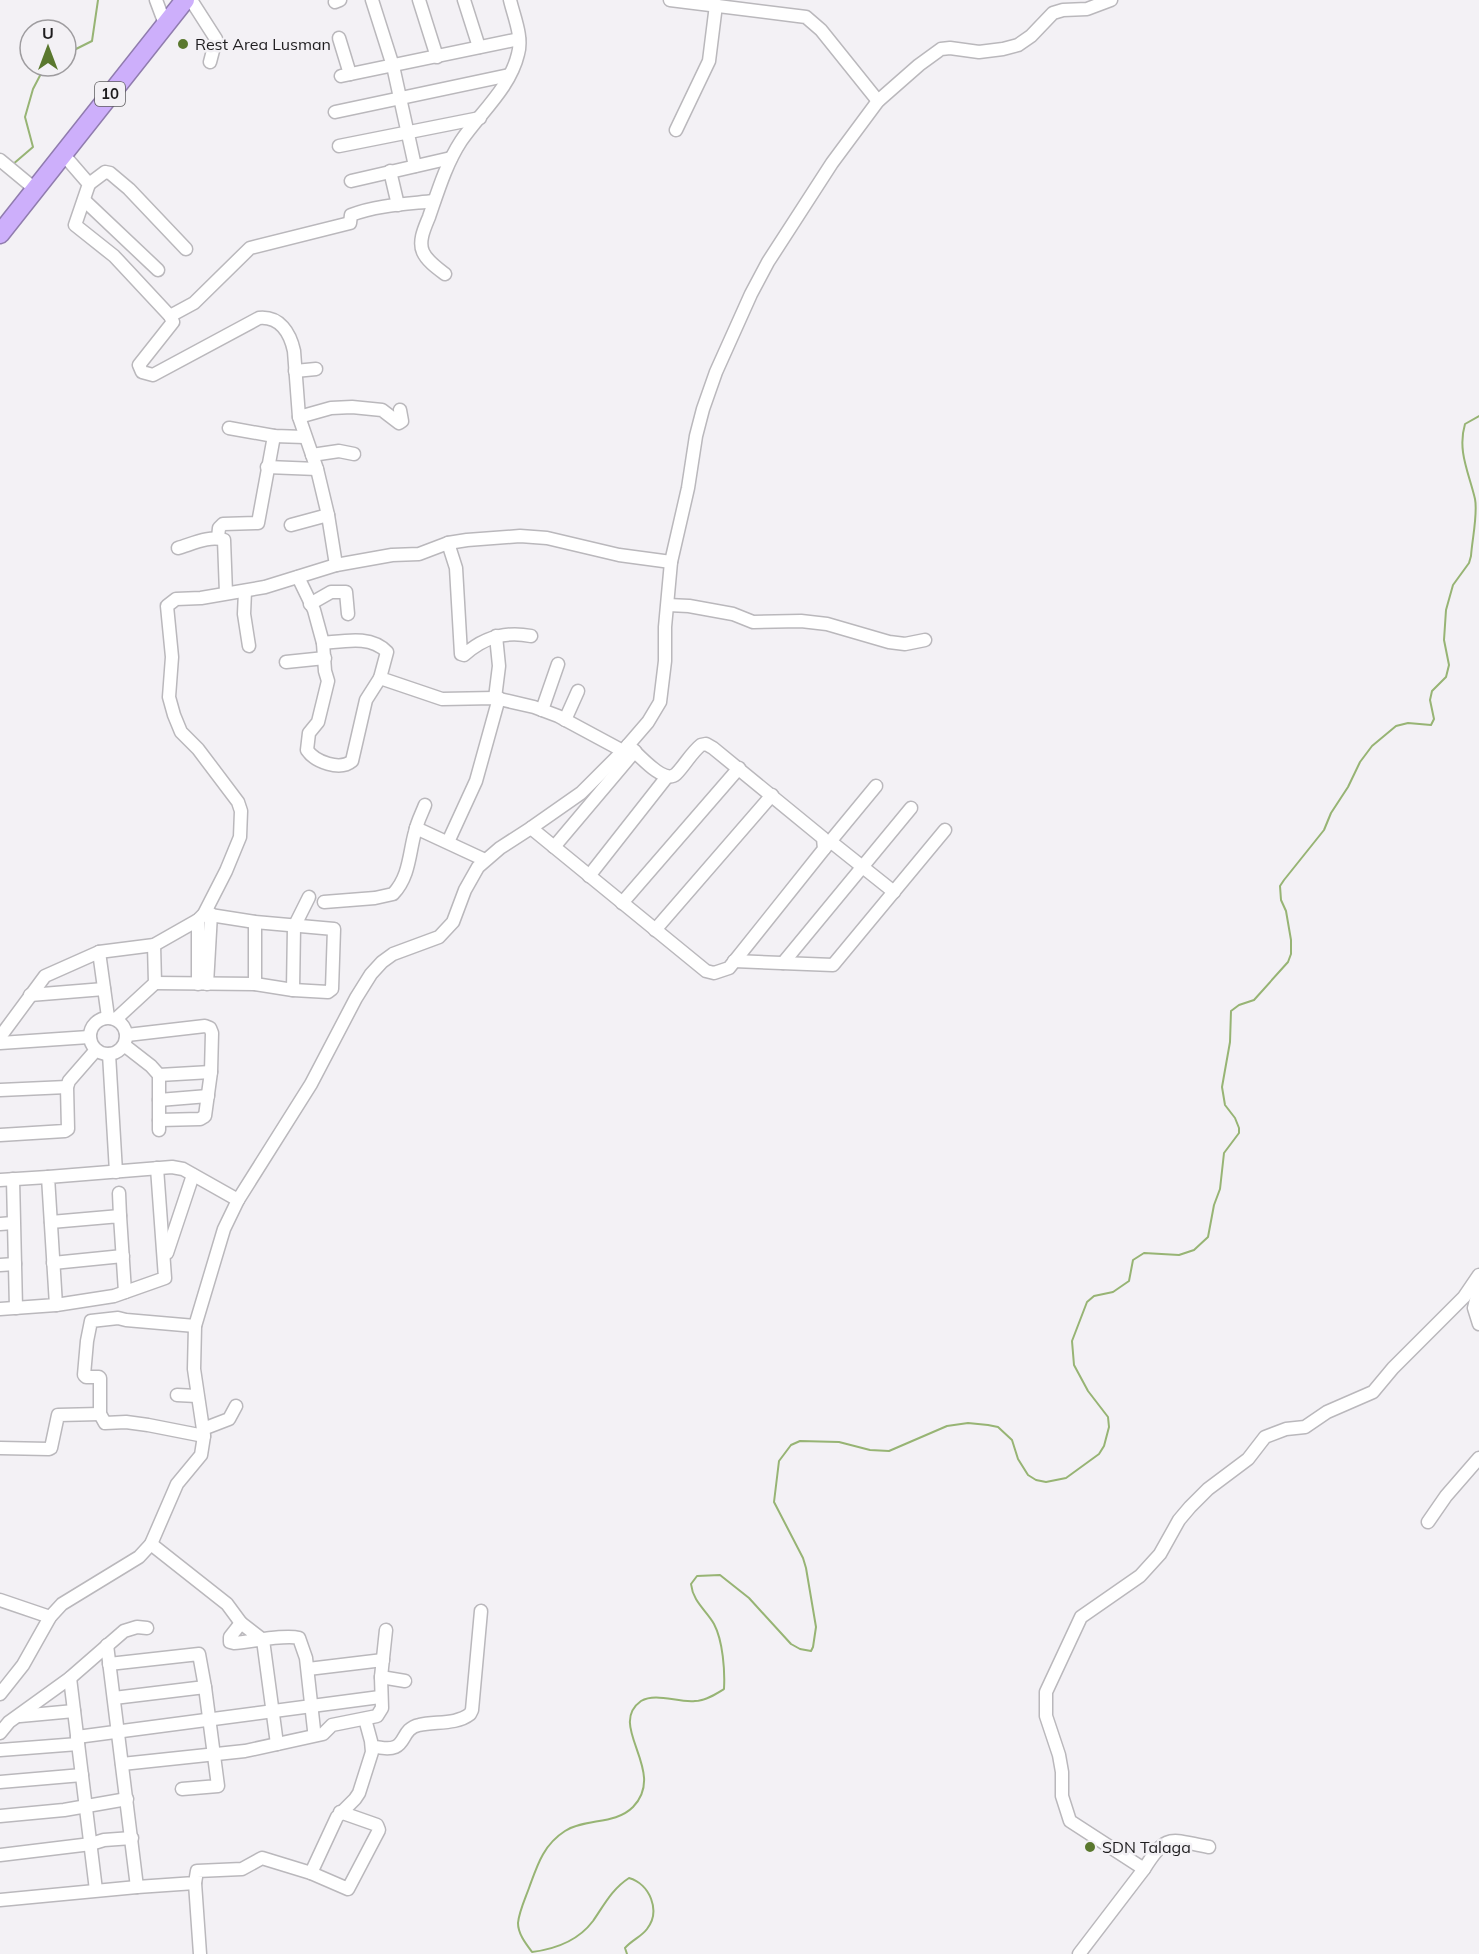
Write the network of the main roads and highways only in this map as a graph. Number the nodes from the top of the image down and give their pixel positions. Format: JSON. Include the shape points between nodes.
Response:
{"nodes":[{"id":1,"x":185,"y":0,"type":"edge"},
{"id":2,"x":0,"y":234,"type":"edge"}],
"edges":[{"from":1,"to":2,"type":"highway","number":"10"}]}
